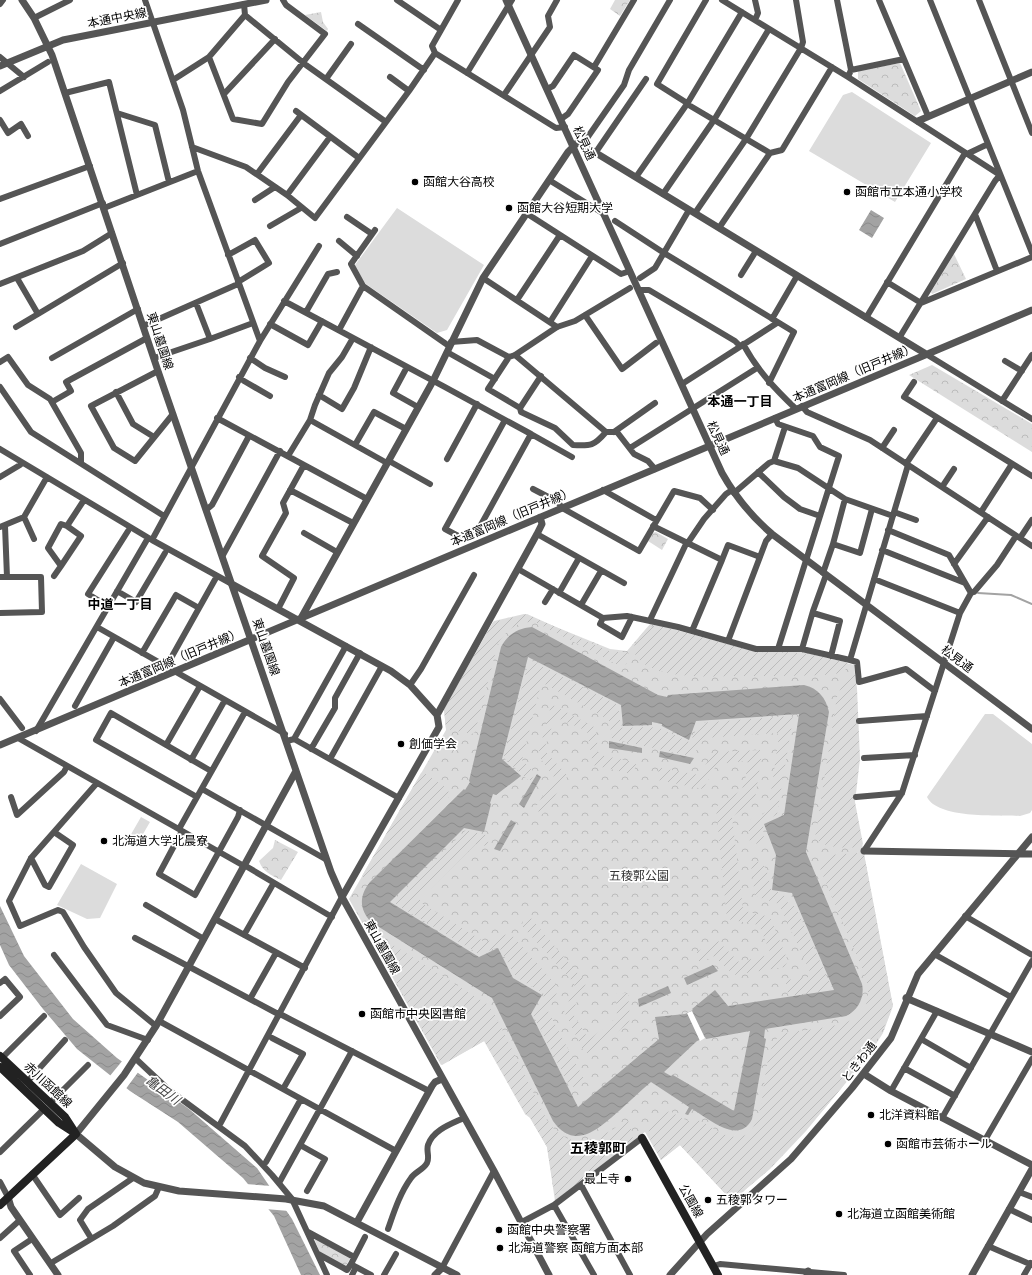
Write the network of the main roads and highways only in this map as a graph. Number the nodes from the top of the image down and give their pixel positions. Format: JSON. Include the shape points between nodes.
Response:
{"nodes":[{"id":1,"x":1,"y":1057,"type":"edge"},
{"id":2,"x":0,"y":1067,"type":"edge"},
{"id":3,"x":47,"y":1106,"type":"junction"},
{"id":4,"x":642,"y":1138,"type":"road end"},
{"id":5,"x":0,"y":1205,"type":"edge"},
{"id":6,"x":718,"y":1275,"type":"edge"}],
"edges":[{"from":1,"to":3,"type":"main road","name":"赤川函館線"},
{"from":2,"to":3,"type":"main road","name":"赤川函館線"},
{"from":3,"to":5,"type":"main road","name":"赤川函館線","via":[[60,1123],[76,1134]]},
{"from":4,"to":6,"type":"main road","name":"公園線"}]}
